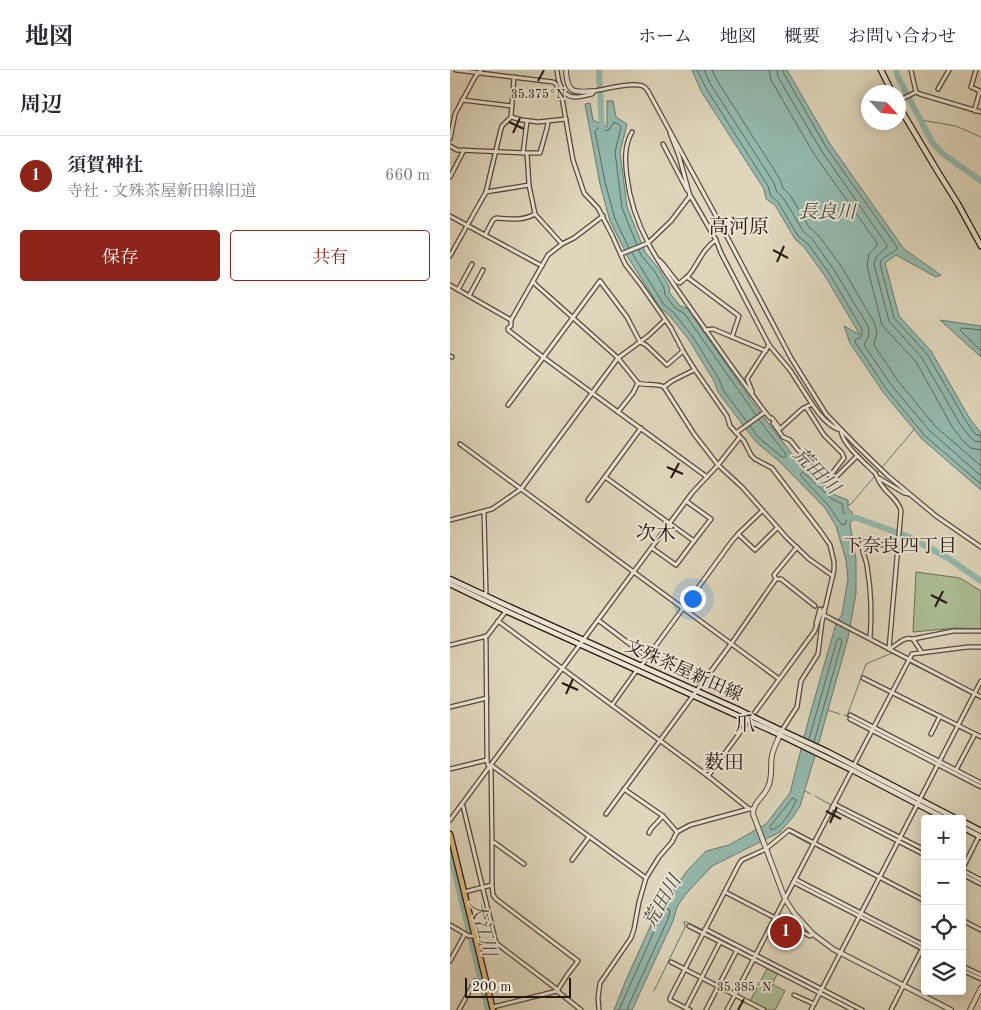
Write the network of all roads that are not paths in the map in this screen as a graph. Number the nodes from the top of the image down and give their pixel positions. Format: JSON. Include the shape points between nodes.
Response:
{"nodes":[{"id":1,"x":456,"y":70,"type":"edge"},
{"id":2,"x":557,"y":70,"type":"edge"},
{"id":3,"x":881,"y":70,"type":"edge"},
{"id":4,"x":911,"y":70,"type":"edge"},
{"id":5,"x":949,"y":70,"type":"edge"},
{"id":6,"x":976,"y":70,"type":"edge"},
{"id":7,"x":565,"y":71,"type":"edge"},
{"id":8,"x":480,"y":72,"type":"edge"},
{"id":9,"x":514,"y":77,"type":"junction"},
{"id":10,"x":888,"y":85,"type":"edge"},
{"id":11,"x":938,"y":89,"type":"dead end"},
{"id":12,"x":594,"y":90,"type":"junction"},
{"id":13,"x":915,"y":93,"type":"junction"},
{"id":14,"x":566,"y":94,"type":"junction"},
{"id":15,"x":562,"y":98,"type":"junction"},
{"id":16,"x":906,"y":98,"type":"edge"},
{"id":17,"x":462,"y":100,"type":"junction"},
{"id":18,"x":512,"y":106,"type":"junction"},
{"id":19,"x":975,"y":111,"type":"junction"},
{"id":20,"x":981,"y":112,"type":"edge"},
{"id":21,"x":511,"y":117,"type":"junction"},
{"id":22,"x":906,"y":117,"type":"edge"},
{"id":23,"x":566,"y":120,"type":"junction"},
{"id":24,"x":526,"y":121,"type":"junction"},
{"id":25,"x":548,"y":122,"type":"junction"},
{"id":26,"x":670,"y":131,"type":"junction"},
{"id":27,"x":632,"y":132,"type":"dead end"},
{"id":28,"x":450,"y":139,"type":"edge"},
{"id":29,"x":663,"y":144,"type":"dead end"},
{"id":30,"x":450,"y":146,"type":"edge"},
{"id":31,"x":464,"y":150,"type":"junction"},
{"id":32,"x":495,"y":152,"type":"junction"},
{"id":33,"x":525,"y":153,"type":"junction"},
{"id":34,"x":450,"y":178,"type":"edge"},
{"id":35,"x":529,"y":185,"type":"junction"},
{"id":36,"x":486,"y":192,"type":"junction"},
{"id":37,"x":690,"y":196,"type":"junction"},
{"id":38,"x":535,"y":214,"type":"junction"},
{"id":39,"x":450,"y":216,"type":"edge"},
{"id":40,"x":603,"y":216,"type":"junction"},
{"id":41,"x":467,"y":225,"type":"junction"},
{"id":42,"x":485,"y":235,"type":"junction"},
{"id":43,"x":716,"y":240,"type":"junction"},
{"id":44,"x":562,"y":244,"type":"junction"},
{"id":45,"x":647,"y":244,"type":"junction"},
{"id":46,"x":981,"y":246,"type":"edge"},
{"id":47,"x":622,"y":254,"type":"junction"},
{"id":48,"x":450,"y":256,"type":"edge"},
{"id":49,"x":657,"y":259,"type":"junction"},
{"id":50,"x":472,"y":264,"type":"dead end"},
{"id":51,"x":542,"y":266,"type":"junction"},
{"id":52,"x":483,"y":270,"type":"dead end"},
{"id":53,"x":687,"y":277,"type":"junction"},
{"id":54,"x":533,"y":281,"type":"junction"},
{"id":55,"x":450,"y":286,"type":"edge"},
{"id":56,"x":458,"y":290,"type":"junction"},
{"id":57,"x":469,"y":296,"type":"junction"},
{"id":58,"x":573,"y":318,"type":"junction"},
{"id":59,"x":512,"y":320,"type":"junction"},
{"id":60,"x":665,"y":320,"type":"junction"},
{"id":61,"x":705,"y":330,"type":"junction"},
{"id":62,"x":732,"y":337,"type":"junction"},
{"id":63,"x":640,"y":342,"type":"junction"},
{"id":64,"x":770,"y":345,"type":"junction"},
{"id":65,"x":682,"y":351,"type":"junction"},
{"id":66,"x":766,"y":351,"type":"junction"},
{"id":67,"x":543,"y":357,"type":"junction"},
{"id":68,"x":618,"y":358,"type":"junction"},
{"id":69,"x":695,"y":370,"type":"junction"},
{"id":70,"x":638,"y":382,"type":"junction"},
{"id":71,"x":664,"y":387,"type":"junction"},
{"id":72,"x":592,"y":393,"type":"junction"},
{"id":73,"x":752,"y":394,"type":"junction"},
{"id":74,"x":508,"y":404,"type":"dead end"},
{"id":75,"x":812,"y":404,"type":"junction"},
{"id":76,"x":806,"y":407,"type":"junction"},
{"id":77,"x":618,"y":412,"type":"junction"},
{"id":78,"x":764,"y":412,"type":"junction"},
{"id":79,"x":770,"y":418,"type":"junction"},
{"id":80,"x":640,"y":428,"type":"junction"},
{"id":81,"x":841,"y":431,"type":"junction"},
{"id":82,"x":737,"y":432,"type":"junction"},
{"id":83,"x":740,"y":437,"type":"junction"},
{"id":84,"x":460,"y":444,"type":"dead end"},
{"id":85,"x":857,"y":456,"type":"junction"},
{"id":86,"x":718,"y":465,"type":"junction"},
{"id":87,"x":830,"y":476,"type":"junction"},
{"id":88,"x":605,"y":477,"type":"junction"},
{"id":89,"x":707,"y":477,"type":"junction"},
{"id":90,"x":878,"y":478,"type":"junction"},
{"id":91,"x":521,"y":489,"type":"junction"},
{"id":92,"x":909,"y":494,"type":"junction"},
{"id":93,"x":588,"y":500,"type":"dead end"},
{"id":94,"x":686,"y":501,"type":"junction"},
{"id":95,"x":486,"y":511,"type":"junction"},
{"id":96,"x":762,"y":511,"type":"junction"},
{"id":97,"x":450,"y":520,"type":"edge"},
{"id":98,"x":670,"y":523,"type":"junction"},
{"id":99,"x":777,"y":528,"type":"junction"},
{"id":100,"x":738,"y":534,"type":"junction"},
{"id":101,"x":694,"y":542,"type":"junction"},
{"id":102,"x":898,"y":544,"type":"junction"},
{"id":103,"x":797,"y":547,"type":"junction"},
{"id":104,"x":981,"y":547,"type":"edge"},
{"id":105,"x":652,"y":548,"type":"junction"},
{"id":106,"x":634,"y":572,"type":"junction"},
{"id":107,"x":833,"y":576,"type":"junction"},
{"id":108,"x":450,"y":579,"type":"edge"},
{"id":109,"x":776,"y":579,"type":"junction"},
{"id":110,"x":450,"y":584,"type":"edge"},
{"id":111,"x":484,"y":595,"type":"junction"},
{"id":112,"x":816,"y":606,"type":"dead end"},
{"id":113,"x":683,"y":608,"type":"junction"},
{"id":114,"x":825,"y":608,"type":"junction"},
{"id":115,"x":820,"y":609,"type":"dead end"},
{"id":116,"x":506,"y":611,"type":"junction"},
{"id":117,"x":826,"y":616,"type":"junction"},
{"id":118,"x":598,"y":620,"type":"junction"},
{"id":119,"x":498,"y":621,"type":"junction"},
{"id":120,"x":981,"y":631,"type":"edge"},
{"id":121,"x":814,"y":632,"type":"junction"},
{"id":122,"x":487,"y":635,"type":"junction"},
{"id":123,"x":868,"y":638,"type":"junction"},
{"id":124,"x":913,"y":639,"type":"junction"},
{"id":125,"x":582,"y":642,"type":"junction"},
{"id":126,"x":731,"y":644,"type":"junction"},
{"id":127,"x":450,"y":645,"type":"edge"},
{"id":128,"x":981,"y":647,"type":"edge"},
{"id":129,"x":889,"y":649,"type":"junction"},
{"id":130,"x":922,"y":652,"type":"junction"},
{"id":131,"x":647,"y":657,"type":"junction"},
{"id":132,"x":908,"y":659,"type":"junction"},
{"id":133,"x":563,"y":668,"type":"junction"},
{"id":134,"x":639,"y":668,"type":"junction"},
{"id":135,"x":863,"y":678,"type":"dead end"},
{"id":136,"x":779,"y":679,"type":"junction"},
{"id":137,"x":981,"y":681,"type":"edge"},
{"id":138,"x":892,"y":692,"type":"junction"},
{"id":139,"x":975,"y":693,"type":"junction"},
{"id":140,"x":694,"y":694,"type":"junction"},
{"id":141,"x":981,"y":696,"type":"edge"},
{"id":142,"x":487,"y":698,"type":"junction"},
{"id":143,"x":612,"y":705,"type":"junction"},
{"id":144,"x":450,"y":707,"type":"edge"},
{"id":145,"x":940,"y":716,"type":"junction"},
{"id":146,"x":850,"y":717,"type":"dead end"},
{"id":147,"x":958,"y":725,"type":"junction"},
{"id":148,"x":773,"y":729,"type":"junction"},
{"id":149,"x":873,"y":729,"type":"junction"},
{"id":150,"x":781,"y":733,"type":"junction"},
{"id":151,"x":931,"y":734,"type":"dead end"},
{"id":152,"x":975,"y":734,"type":"junction"},
{"id":153,"x":981,"y":737,"type":"edge"},
{"id":154,"x":660,"y":741,"type":"junction"},
{"id":155,"x":488,"y":760,"type":"junction"},
{"id":156,"x":938,"y":763,"type":"junction"},
{"id":157,"x":490,"y":766,"type":"junction"},
{"id":158,"x":853,"y":767,"type":"junction"},
{"id":159,"x":450,"y":769,"type":"edge"},
{"id":160,"x":956,"y":770,"type":"junction"},
{"id":161,"x":708,"y":776,"type":"junction"},
{"id":162,"x":981,"y":783,"type":"edge"},
{"id":163,"x":981,"y":787,"type":"edge"},
{"id":164,"x":624,"y":789,"type":"junction"},
{"id":165,"x":918,"y":801,"type":"junction"},
{"id":166,"x":461,"y":805,"type":"junction"},
{"id":167,"x":833,"y":805,"type":"junction"},
{"id":168,"x":751,"y":809,"type":"junction"},
{"id":169,"x":606,"y":814,"type":"dead end"},
{"id":170,"x":940,"y":815,"type":"edge"},
{"id":171,"x":948,"y":815,"type":"edge"},
{"id":172,"x":662,"y":816,"type":"junction"},
{"id":173,"x":450,"y":820,"type":"edge"},
{"id":174,"x":966,"y":824,"type":"edge"},
{"id":175,"x":966,"y":829,"type":"edge"},
{"id":176,"x":677,"y":832,"type":"junction"},
{"id":177,"x":649,"y":833,"type":"dead end"},
{"id":178,"x":450,"y":834,"type":"edge"},
{"id":179,"x":980,"y":835,"type":"edge"},
{"id":180,"x":589,"y":838,"type":"junction"},
{"id":181,"x":899,"y":839,"type":"junction"},
{"id":182,"x":492,"y":842,"type":"junction"},
{"id":183,"x":813,"y":844,"type":"junction"},
{"id":184,"x":765,"y":848,"type":"junction"},
{"id":185,"x":921,"y":848,"type":"edge"},
{"id":186,"x":452,"y":851,"type":"edge"},
{"id":187,"x":921,"y":853,"type":"edge"},
{"id":188,"x":572,"y":860,"type":"dead end"},
{"id":189,"x":966,"y":862,"type":"edge"},
{"id":190,"x":524,"y":864,"type":"dead end"},
{"id":191,"x":966,"y":872,"type":"edge"},
{"id":192,"x":966,"y":876,"type":"edge"},
{"id":193,"x":879,"y":877,"type":"junction"},
{"id":194,"x":646,"y":878,"type":"junction"},
{"id":195,"x":981,"y":880,"type":"edge"},
{"id":196,"x":794,"y":881,"type":"junction"},
{"id":197,"x":981,"y":884,"type":"edge"},
{"id":198,"x":492,"y":885,"type":"junction"},
{"id":199,"x":483,"y":887,"type":"junction"},
{"id":200,"x":464,"y":892,"type":"junction"},
{"id":201,"x":725,"y":892,"type":"junction"},
{"id":202,"x":785,"y":899,"type":"junction"},
{"id":203,"x":921,"y":899,"type":"edge"},
{"id":204,"x":860,"y":915,"type":"junction"},
{"id":205,"x":775,"y":918,"type":"junction"},
{"id":206,"x":966,"y":922,"type":"edge"},
{"id":207,"x":450,"y":925,"type":"edge"},
{"id":208,"x":689,"y":926,"type":"dead end"},
{"id":209,"x":981,"y":930,"type":"edge"},
{"id":210,"x":704,"y":931,"type":"junction"},
{"id":211,"x":813,"y":934,"type":"junction"},
{"id":212,"x":470,"y":935,"type":"junction"},
{"id":213,"x":720,"y":942,"type":"junction"},
{"id":214,"x":496,"y":943,"type":"junction"},
{"id":215,"x":921,"y":946,"type":"edge"},
{"id":216,"x":478,"y":948,"type":"junction"},
{"id":217,"x":737,"y":950,"type":"junction"},
{"id":218,"x":922,"y":950,"type":"edge"},
{"id":219,"x":840,"y":953,"type":"junction"},
{"id":220,"x":754,"y":957,"type":"junction"},
{"id":221,"x":450,"y":961,"type":"edge"},
{"id":222,"x":671,"y":962,"type":"dead end"},
{"id":223,"x":684,"y":969,"type":"junction"},
{"id":224,"x":966,"y":969,"type":"edge"},
{"id":225,"x":966,"y":970,"type":"edge"},
{"id":226,"x":981,"y":975,"type":"edge"},
{"id":227,"x":702,"y":978,"type":"junction"},
{"id":228,"x":981,"y":979,"type":"edge"},
{"id":229,"x":475,"y":981,"type":"dead end"},
{"id":230,"x":903,"y":985,"type":"junction"},
{"id":231,"x":718,"y":986,"type":"junction"},
{"id":232,"x":981,"y":988,"type":"edge"},
{"id":233,"x":558,"y":990,"type":"junction"},
{"id":234,"x":821,"y":991,"type":"junction"},
{"id":235,"x":735,"y":995,"type":"junction"},
{"id":236,"x":794,"y":995,"type":"dead end"},
{"id":237,"x":814,"y":1004,"type":"junction"},
{"id":238,"x":493,"y":1009,"type":"edge"},
{"id":239,"x":688,"y":1009,"type":"edge"},
{"id":240,"x":459,"y":1010,"type":"edge"},
{"id":241,"x":581,"y":1010,"type":"edge"},
{"id":242,"x":599,"y":1010,"type":"edge"},
{"id":243,"x":706,"y":1010,"type":"edge"},
{"id":244,"x":727,"y":1010,"type":"edge"},
{"id":245,"x":764,"y":1010,"type":"edge"},
{"id":246,"x":811,"y":1010,"type":"edge"},
{"id":247,"x":853,"y":1010,"type":"edge"},
{"id":248,"x":862,"y":1010,"type":"edge"},
{"id":249,"x":891,"y":1010,"type":"edge"},
{"id":250,"x":951,"y":1010,"type":"edge"},
{"id":251,"x":970,"y":1010,"type":"edge"}],
"edges":[{"from":1,"to":8,"type":"street"},
{"from":2,"to":14,"type":"street"},
{"from":3,"to":10,"type":"main road"},
{"from":4,"to":13,"type":"street"},
{"from":5,"to":11,"type":"street"},
{"from":6,"to":19,"type":"street","via":[[971,87],[980,90]]},
{"from":7,"to":12,"type":"street","via":[[573,91]]},
{"from":8,"to":9,"type":"street"},
{"from":8,"to":17,"type":"street"},
{"from":9,"to":15,"type":"street","via":[[553,82]]},
{"from":9,"to":18,"type":"street"},
{"from":12,"to":14,"type":"street","via":[[592,94],[576,97]]},
{"from":12,"to":26,"type":"street","via":[[645,86]]},
{"from":13,"to":16,"type":"street"},
{"from":13,"to":19,"type":"street"},
{"from":14,"to":15,"type":"street"},
{"from":15,"to":23,"type":"street"},
{"from":17,"to":18,"type":"street"},
{"from":17,"to":28,"type":"street","via":[[455,114]]},
{"from":18,"to":21,"type":"street"},
{"from":19,"to":20,"type":"street"},
{"from":21,"to":24,"type":"street"},
{"from":21,"to":32,"type":"street","via":[[502,126]]},
{"from":22,"to":46,"type":"main road"},
{"from":23,"to":25,"type":"street"},
{"from":23,"to":40,"type":"street","via":[[573,160],[584,193]]},
{"from":24,"to":25,"type":"street"},
{"from":24,"to":33,"type":"street"},
{"from":25,"to":33,"type":"street","via":[[540,153]]},
{"from":26,"to":37,"type":"street"},
{"from":26,"to":81,"type":"street","via":[[790,358],[826,414]]},
{"from":27,"to":45,"type":"street","via":[[625,155],[629,193]]},
{"from":29,"to":37,"type":"street"},
{"from":30,"to":31,"type":"street"},
{"from":31,"to":32,"type":"street"},
{"from":31,"to":34,"type":"street"},
{"from":32,"to":33,"type":"street"},
{"from":32,"to":36,"type":"street"},
{"from":33,"to":35,"type":"street"},
{"from":35,"to":36,"type":"street"},
{"from":35,"to":38,"type":"street"},
{"from":36,"to":41,"type":"street"},
{"from":37,"to":43,"type":"street"},
{"from":37,"to":45,"type":"street"},
{"from":38,"to":42,"type":"street","via":[[521,219],[496,218]]},
{"from":38,"to":44,"type":"street"},
{"from":39,"to":41,"type":"street"},
{"from":40,"to":44,"type":"street"},
{"from":40,"to":47,"type":"street"},
{"from":41,"to":42,"type":"street"},
{"from":41,"to":48,"type":"street"},
{"from":42,"to":51,"type":"street"},
{"from":43,"to":53,"type":"street"},
{"from":43,"to":64,"type":"street"},
{"from":44,"to":51,"type":"street","via":[[548,255]]},
{"from":45,"to":47,"type":"street"},
{"from":45,"to":49,"type":"street"},
{"from":47,"to":60,"type":"street","via":[[625,264]]},
{"from":49,"to":53,"type":"street","via":[[676,282],[680,283]]},
{"from":49,"to":61,"type":"street"},
{"from":50,"to":56,"type":"street"},
{"from":51,"to":54,"type":"street"},
{"from":52,"to":57,"type":"street"},
{"from":53,"to":62,"type":"street","via":[[739,316]]},
{"from":54,"to":58,"type":"street"},
{"from":54,"to":59,"type":"street"},
{"from":55,"to":56,"type":"street"},
{"from":56,"to":57,"type":"street"},
{"from":57,"to":59,"type":"street"},
{"from":58,"to":63,"type":"street","via":[[600,281],[627,317]]},
{"from":58,"to":67,"type":"street"},
{"from":58,"to":68,"type":"street"},
{"from":59,"to":67,"type":"street","via":[[508,330]]},
{"from":60,"to":63,"type":"street"},
{"from":60,"to":65,"type":"street"},
{"from":61,"to":62,"type":"street"},
{"from":61,"to":73,"type":"street"},
{"from":62,"to":66,"type":"street"},
{"from":63,"to":65,"type":"street","via":[[667,365]]},
{"from":63,"to":68,"type":"street"},
{"from":64,"to":66,"type":"street"},
{"from":64,"to":75,"type":"street"},
{"from":65,"to":69,"type":"street"},
{"from":66,"to":73,"type":"street","via":[[747,379]]},
{"from":67,"to":72,"type":"street"},
{"from":67,"to":74,"type":"street"},
{"from":68,"to":70,"type":"street"},
{"from":68,"to":72,"type":"street"},
{"from":69,"to":71,"type":"street"},
{"from":69,"to":82,"type":"street"},
{"from":70,"to":71,"type":"street"},
{"from":70,"to":77,"type":"street"},
{"from":71,"to":86,"type":"street"},
{"from":72,"to":77,"type":"street"},
{"from":72,"to":91,"type":"street"},
{"from":73,"to":78,"type":"street"},
{"from":75,"to":76,"type":"street"},
{"from":75,"to":81,"type":"street"},
{"from":76,"to":79,"type":"street","via":[[780,429]]},
{"from":76,"to":87,"type":"street","via":[[844,458]]},
{"from":77,"to":80,"type":"street"},
{"from":78,"to":79,"type":"street"},
{"from":78,"to":82,"type":"street"},
{"from":79,"to":87,"type":"street","via":[[783,437]]},
{"from":80,"to":88,"type":"street"},
{"from":80,"to":89,"type":"street"},
{"from":81,"to":85,"type":"street"},
{"from":81,"to":92,"type":"street"},
{"from":82,"to":83,"type":"street"},
{"from":83,"to":86,"type":"street"},
{"from":83,"to":107,"type":"street","via":[[755,459],[772,468],[822,532],[833,553]]},
{"from":84,"to":91,"type":"street"},
{"from":85,"to":87,"type":"street","via":[[834,479]]},
{"from":85,"to":90,"type":"street"},
{"from":86,"to":89,"type":"street"},
{"from":86,"to":96,"type":"street"},
{"from":88,"to":93,"type":"street"},
{"from":88,"to":98,"type":"street"},
{"from":89,"to":94,"type":"street"},
{"from":90,"to":92,"type":"street"},
{"from":90,"to":102,"type":"street","via":[[881,486],[900,506]]},
{"from":91,"to":95,"type":"street"},
{"from":91,"to":106,"type":"street"},
{"from":92,"to":104,"type":"street"},
{"from":94,"to":98,"type":"street"},
{"from":94,"to":101,"type":"street","via":[[711,519]]},
{"from":95,"to":97,"type":"street"},
{"from":95,"to":111,"type":"street"},
{"from":96,"to":99,"type":"street"},
{"from":96,"to":100,"type":"street"},
{"from":98,"to":101,"type":"street"},
{"from":98,"to":105,"type":"street"},
{"from":99,"to":100,"type":"street","via":[[755,550]]},
{"from":99,"to":103,"type":"street"},
{"from":100,"to":113,"type":"street"},
{"from":101,"to":105,"type":"street","via":[[676,565]]},
{"from":102,"to":123,"type":"street","via":[[862,543],[870,594]]},
{"from":102,"to":129,"type":"street"},
{"from":103,"to":107,"type":"street"},
{"from":103,"to":109,"type":"street","via":[[774,575]]},
{"from":105,"to":106,"type":"street"},
{"from":106,"to":113,"type":"street"},
{"from":106,"to":118,"type":"street"},
{"from":107,"to":114,"type":"street"},
{"from":108,"to":111,"type":"main road","name":"文殊茶屋新田線"},
{"from":109,"to":112,"type":"street","via":[[781,579]]},
{"from":109,"to":126,"type":"street"},
{"from":110,"to":116,"type":"main road","name":"文殊茶屋新田線"},
{"from":111,"to":125,"type":"main road","name":"文殊茶屋新田線"},
{"from":113,"to":126,"type":"street"},
{"from":113,"to":131,"type":"street"},
{"from":114,"to":117,"type":"street"},
{"from":114,"to":121,"type":"street"},
{"from":115,"to":121,"type":"street"},
{"from":116,"to":119,"type":"street"},
{"from":116,"to":125,"type":"main road","name":"文殊茶屋新田線"},
{"from":117,"to":123,"type":"street"},
{"from":117,"to":150,"type":"street","via":[[818,654],[800,681],[797,707]]},
{"from":118,"to":125,"type":"street"},
{"from":118,"to":131,"type":"street"},
{"from":119,"to":122,"type":"street"},
{"from":119,"to":133,"type":"street"},
{"from":120,"to":124,"type":"street","via":[[954,631]]},
{"from":121,"to":136,"type":"street"},
{"from":122,"to":127,"type":"street"},
{"from":122,"to":142,"type":"street"},
{"from":123,"to":129,"type":"street"},
{"from":124,"to":129,"type":"street","via":[[908,637]]},
{"from":124,"to":130,"type":"street"},
{"from":125,"to":133,"type":"street"},
{"from":125,"to":134,"type":"main road","name":"文殊茶屋新田線"},
{"from":126,"to":136,"type":"street"},
{"from":126,"to":140,"type":"street"},
{"from":128,"to":130,"type":"street"},
{"from":129,"to":132,"type":"street"},
{"from":130,"to":132,"type":"street","via":[[912,654]]},
{"from":131,"to":134,"type":"street"},
{"from":132,"to":138,"type":"street"},
{"from":132,"to":139,"type":"street"},
{"from":133,"to":143,"type":"street"},
{"from":133,"to":157,"type":"street"},
{"from":134,"to":140,"type":"main road","name":"文殊茶屋新田線"},
{"from":134,"to":143,"type":"street"},
{"from":135,"to":138,"type":"street"},
{"from":136,"to":161,"type":"street"},
{"from":137,"to":139,"type":"street"},
{"from":138,"to":145,"type":"street"},
{"from":138,"to":149,"type":"street"},
{"from":139,"to":141,"type":"street"},
{"from":139,"to":147,"type":"street"},
{"from":140,"to":148,"type":"main road","name":"文殊茶屋新田線","bridge":true},
{"from":140,"to":148,"type":"main road","name":"文殊茶屋新田線","bridge":true,"via":[[736,709]]},
{"from":140,"to":154,"type":"street"},
{"from":142,"to":144,"type":"street"},
{"from":142,"to":155,"type":"street"},
{"from":143,"to":154,"type":"street"},
{"from":145,"to":147,"type":"street"},
{"from":145,"to":151,"type":"street"},
{"from":146,"to":149,"type":"street"},
{"from":147,"to":152,"type":"street"},
{"from":147,"to":156,"type":"street"},
{"from":148,"to":150,"type":"main road","name":"文殊茶屋新田線"},
{"from":149,"to":156,"type":"street"},
{"from":149,"to":158,"type":"street"},
{"from":150,"to":158,"type":"main road","name":"文殊茶屋新田線"},
{"from":150,"to":168,"type":"street","via":[[772,756],[766,792]]},
{"from":152,"to":153,"type":"street"},
{"from":152,"to":160,"type":"street"},
{"from":154,"to":161,"type":"street"},
{"from":154,"to":164,"type":"street"},
{"from":155,"to":157,"type":"street"},
{"from":155,"to":159,"type":"street"},
{"from":156,"to":160,"type":"street"},
{"from":156,"to":163,"type":"street"},
{"from":156,"to":165,"type":"street"},
{"from":157,"to":166,"type":"street"},
{"from":157,"to":180,"type":"street"},
{"from":157,"to":182,"type":"street"},
{"from":158,"to":165,"type":"main road","name":"文殊茶屋新田線"},
{"from":158,"to":167,"type":"street"},
{"from":160,"to":162,"type":"street"},
{"from":161,"to":168,"type":"street"},
{"from":164,"to":169,"type":"street"},
{"from":164,"to":172,"type":"street"},
{"from":165,"to":170,"type":"main road","name":"文殊茶屋新田線"},
{"from":165,"to":171,"type":"main road","name":"文殊茶屋新田線"},
{"from":165,"to":181,"type":"street"},
{"from":166,"to":173,"type":"street"},
{"from":166,"to":199,"type":"street"},
{"from":167,"to":181,"type":"street"},
{"from":167,"to":183,"type":"street"},
{"from":168,"to":176,"type":"street","via":[[690,825]]},
{"from":168,"to":184,"type":"street"},
{"from":172,"to":176,"type":"street"},
{"from":172,"to":177,"type":"street"},
{"from":174,"to":179,"type":"main road"},
{"from":175,"to":179,"type":"main road"},
{"from":176,"to":194,"type":"street"},
{"from":178,"to":186,"type":"main road"},
{"from":179,"to":189,"type":"street"},
{"from":180,"to":188,"type":"street"},
{"from":180,"to":194,"type":"street"},
{"from":181,"to":185,"type":"street"},
{"from":181,"to":187,"type":"street"},
{"from":181,"to":193,"type":"street"},
{"from":182,"to":190,"type":"street"},
{"from":182,"to":198,"type":"street"},
{"from":183,"to":184,"type":"street","via":[[788,830]]},
{"from":183,"to":193,"type":"street"},
{"from":183,"to":196,"type":"street"},
{"from":184,"to":201,"type":"street","via":[[742,860]]},
{"from":184,"to":202,"type":"street"},
{"from":186,"to":200,"type":"main road"},
{"from":191,"to":195,"type":"street"},
{"from":192,"to":197,"type":"street"},
{"from":193,"to":203,"type":"street"},
{"from":193,"to":204,"type":"street"},
{"from":194,"to":242,"type":"street","via":[[631,938],[600,983]]},
{"from":196,"to":202,"type":"street"},
{"from":196,"to":204,"type":"street"},
{"from":198,"to":199,"type":"street"},
{"from":198,"to":233,"type":"street","via":[[496,899],[578,961]]},
{"from":199,"to":200,"type":"street"},
{"from":199,"to":214,"type":"street"},
{"from":200,"to":212,"type":"main road"},
{"from":201,"to":205,"type":"street"},
{"from":201,"to":210,"type":"street"},
{"from":202,"to":205,"type":"street"},
{"from":202,"to":211,"type":"street"},
{"from":204,"to":215,"type":"street"},
{"from":204,"to":219,"type":"street"},
{"from":205,"to":211,"type":"street","via":[[810,936]]},
{"from":205,"to":220,"type":"street"},
{"from":206,"to":209,"type":"street"},
{"from":207,"to":212,"type":"street"},
{"from":208,"to":210,"type":"street"},
{"from":210,"to":213,"type":"street"},
{"from":210,"to":220,"type":"street"},
{"from":210,"to":223,"type":"street"},
{"from":211,"to":219,"type":"street"},
{"from":212,"to":216,"type":"main road"},
{"from":212,"to":221,"type":"street"},
{"from":213,"to":217,"type":"street"},
{"from":213,"to":227,"type":"street"},
{"from":214,"to":216,"type":"street"},
{"from":214,"to":233,"type":"street"},
{"from":216,"to":238,"type":"main road"},
{"from":217,"to":220,"type":"street"},
{"from":217,"to":231,"type":"street"},
{"from":218,"to":230,"type":"street"},
{"from":219,"to":230,"type":"street"},
{"from":219,"to":234,"type":"street"},
{"from":220,"to":234,"type":"street"},
{"from":220,"to":235,"type":"street"},
{"from":222,"to":223,"type":"street"},
{"from":223,"to":227,"type":"street"},
{"from":223,"to":239,"type":"street","via":[[670,1000]]},
{"from":224,"to":226,"type":"street"},
{"from":225,"to":228,"type":"street"},
{"from":227,"to":231,"type":"street"},
{"from":227,"to":239,"type":"street"},
{"from":229,"to":240,"type":"street"},
{"from":230,"to":249,"type":"street"},
{"from":230,"to":250,"type":"street"},
{"from":231,"to":235,"type":"street"},
{"from":231,"to":243,"type":"street"},
{"from":232,"to":251,"type":"street"},
{"from":233,"to":238,"type":"street"},
{"from":233,"to":241,"type":"street"},
{"from":234,"to":237,"type":"street"},
{"from":234,"to":247,"type":"street"},
{"from":234,"to":248,"type":"street"},
{"from":235,"to":244,"type":"street"},
{"from":235,"to":245,"type":"street"},
{"from":236,"to":237,"type":"street"},
{"from":237,"to":246,"type":"street"}]}
